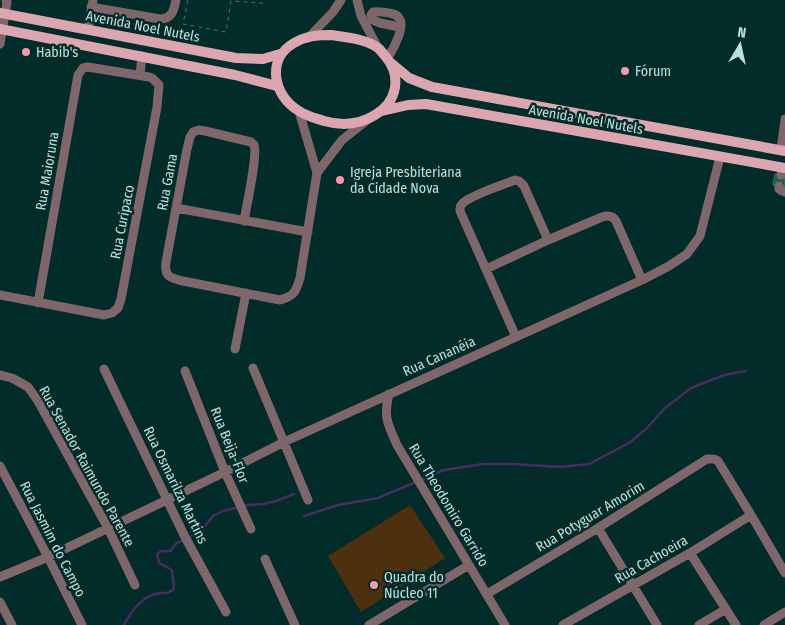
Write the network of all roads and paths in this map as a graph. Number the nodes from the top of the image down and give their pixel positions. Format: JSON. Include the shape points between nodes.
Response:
{"nodes":[{"id":1,"x":176,"y":0,"type":"edge"},
{"id":2,"x":188,"y":0,"type":"edge"},
{"id":3,"x":264,"y":0,"type":"edge"},
{"id":4,"x":341,"y":0,"type":"edge"},
{"id":5,"x":357,"y":0,"type":"edge"},
{"id":6,"x":7,"y":1,"type":"edge"},
{"id":7,"x":92,"y":4,"type":"edge"},
{"id":8,"x":3,"y":13,"type":"edge"},
{"id":9,"x":400,"y":27,"type":"dead end"},
{"id":10,"x":88,"y":29,"type":"junction"},
{"id":11,"x":1,"y":30,"type":"edge"},
{"id":12,"x":310,"y":36,"type":"junction"},
{"id":13,"x":0,"y":44,"type":"edge"},
{"id":14,"x":378,"y":48,"type":"junction"},
{"id":15,"x":280,"y":54,"type":"junction"},
{"id":16,"x":142,"y":56,"type":"junction"},
{"id":17,"x":389,"y":61,"type":"junction"},
{"id":18,"x":140,"y":75,"type":"junction"},
{"id":19,"x":277,"y":86,"type":"junction"},
{"id":20,"x":298,"y":111,"type":"junction"},
{"id":21,"x":382,"y":111,"type":"junction"},
{"id":22,"x":785,"y":119,"type":"edge"},
{"id":23,"x":366,"y":121,"type":"junction"},
{"id":24,"x":783,"y":151,"type":"edge"},
{"id":25,"x":720,"y":157,"type":"junction"},
{"id":26,"x":782,"y":170,"type":"edge"},
{"id":27,"x":318,"y":173,"type":"junction"},
{"id":28,"x":176,"y":208,"type":"junction"},
{"id":29,"x":244,"y":221,"type":"junction"},
{"id":30,"x":308,"y":232,"type":"junction"},
{"id":31,"x":548,"y":240,"type":"junction"},
{"id":32,"x":486,"y":269,"type":"junction"},
{"id":33,"x":642,"y":280,"type":"junction"},
{"id":34,"x":246,"y":293,"type":"junction"},
{"id":35,"x":0,"y":295,"type":"edge"},
{"id":36,"x":38,"y":303,"type":"junction"},
{"id":37,"x":516,"y":337,"type":"junction"},
{"id":38,"x":235,"y":349,"type":"dead end"},
{"id":39,"x":253,"y":368,"type":"dead end"},
{"id":40,"x":104,"y":370,"type":"dead end"},
{"id":41,"x":185,"y":371,"type":"dead end"},
{"id":42,"x":0,"y":375,"type":"edge"},
{"id":43,"x":388,"y":394,"type":"junction"},
{"id":44,"x":284,"y":442,"type":"junction"},
{"id":45,"x":0,"y":466,"type":"edge"},
{"id":46,"x":225,"y":472,"type":"junction"},
{"id":47,"x":167,"y":500,"type":"junction"},
{"id":48,"x":308,"y":500,"type":"dead end"},
{"id":49,"x":751,"y":515,"type":"junction"},
{"id":50,"x":108,"y":528,"type":"junction"},
{"id":51,"x":598,"y":528,"type":"junction"},
{"id":52,"x":251,"y":529,"type":"dead end"},
{"id":53,"x":690,"y":553,"type":"junction"},
{"id":54,"x":48,"y":557,"type":"junction"},
{"id":55,"x":264,"y":559,"type":"dead end"},
{"id":56,"x":468,"y":565,"type":"junction"},
{"id":57,"x":785,"y":573,"type":"edge"},
{"id":58,"x":0,"y":578,"type":"edge"},
{"id":59,"x":135,"y":586,"type":"dead end"},
{"id":60,"x":632,"y":586,"type":"junction"},
{"id":61,"x":487,"y":594,"type":"junction"},
{"id":62,"x":0,"y":602,"type":"edge"},
{"id":63,"x":726,"y":609,"type":"junction"},
{"id":64,"x":226,"y":612,"type":"dead end"},
{"id":65,"x":785,"y":612,"type":"edge"},
{"id":66,"x":12,"y":625,"type":"edge"},
{"id":67,"x":82,"y":625,"type":"edge"},
{"id":68,"x":296,"y":625,"type":"edge"},
{"id":69,"x":369,"y":625,"type":"edge"},
{"id":70,"x":506,"y":625,"type":"edge"},
{"id":71,"x":564,"y":625,"type":"edge"},
{"id":72,"x":657,"y":625,"type":"edge"},
{"id":73,"x":699,"y":625,"type":"edge"},
{"id":74,"x":736,"y":625,"type":"edge"},
{"id":75,"x":764,"y":625,"type":"edge"}],
"edges":[{"from":1,"to":7,"type":"street","via":[[172,14],[160,19]]},
{"from":2,"to":3,"type":"path","via":[[183,24],[226,32],[231,1],[263,3]]},
{"from":4,"to":12,"type":"street"},
{"from":5,"to":14,"type":"street","via":[[361,16]]},
{"from":6,"to":8,"type":"street"},
{"from":7,"to":10,"type":"street"},
{"from":8,"to":10,"type":"main road","name":"Avenida Noel Nutels"},
{"from":8,"to":11,"type":"street"},
{"from":9,"to":17,"type":"street"},
{"from":10,"to":15,"type":"main road","name":"Avenida Noel Nutels","via":[[236,58],[263,59]]},
{"from":11,"to":13,"type":"street"},
{"from":11,"to":16,"type":"main road"},
{"from":12,"to":14,"type":"main road","via":[[358,39]]},
{"from":12,"to":15,"type":"main road","via":[[293,43]]},
{"from":14,"to":17,"type":"main road"},
{"from":15,"to":19,"type":"main road"},
{"from":16,"to":18,"type":"street"},
{"from":16,"to":19,"type":"main road"},
{"from":17,"to":21,"type":"main road","via":[[395,90],[390,103]]},
{"from":17,"to":24,"type":"main road","name":"Avenida Noel Nutels","via":[[409,78],[432,87]]},
{"from":18,"to":36,"type":"street","name":"Rua Maioruna","via":[[88,67],[78,75]]},
{"from":18,"to":36,"type":"street","name":"Rua Curipaco","via":[[152,78],[159,85],[157,107],[118,308],[104,315]]},
{"from":19,"to":20,"type":"main road"},
{"from":20,"to":23,"type":"main road","via":[[328,122],[348,125]]},
{"from":20,"to":27,"type":"street"},
{"from":21,"to":23,"type":"main road"},
{"from":21,"to":25,"type":"main road","name":"Avenida Noel Nutels","via":[[426,104]]},
{"from":22,"to":24,"type":"street"},
{"from":23,"to":27,"type":"street","via":[[342,140]]},
{"from":25,"to":26,"type":"main road","name":"Avenida Noel Nutels"},
{"from":25,"to":33,"type":"street","name":"Rua Cananéia","via":[[700,236],[687,254]]},
{"from":27,"to":30,"type":"street"},
{"from":28,"to":29,"type":"street"},
{"from":28,"to":29,"type":"street","name":"Rua Gama","via":[[190,137],[193,132],[205,131],[251,142],[254,146]]},
{"from":28,"to":34,"type":"street","name":"Rua Gama","via":[[166,262],[167,275]]},
{"from":29,"to":30,"type":"street"},
{"from":30,"to":34,"type":"street","via":[[300,278],[292,296],[280,300]]},
{"from":31,"to":32,"type":"street"},
{"from":31,"to":32,"type":"street","via":[[519,181],[467,200],[460,206],[460,211]]},
{"from":31,"to":33,"type":"street","via":[[605,216],[612,217]]},
{"from":32,"to":37,"type":"street"},
{"from":33,"to":37,"type":"street","name":"Rua Cananéia"},
{"from":34,"to":38,"type":"street"},
{"from":35,"to":36,"type":"street"},
{"from":37,"to":43,"type":"street","name":"Rua Cananéia"},
{"from":39,"to":44,"type":"street"},
{"from":40,"to":47,"type":"street","name":"Rua Osmarilza Martins"},
{"from":41,"to":46,"type":"street","name":"Rua Beija-Flor"},
{"from":42,"to":50,"type":"street","name":"Rua Senador Raimundo Parente","via":[[28,387],[38,401]]},
{"from":43,"to":44,"type":"street","name":"Rua Cananéia"},
{"from":43,"to":56,"type":"street","name":"Rua Theodomiro Garrido","via":[[388,426]]},
{"from":44,"to":46,"type":"street","name":"Rua Cananéia"},
{"from":44,"to":48,"type":"street"},
{"from":45,"to":54,"type":"street","name":"Rua Jasmim do Campo"},
{"from":46,"to":47,"type":"street","name":"Rua Cananéia"},
{"from":46,"to":52,"type":"street","name":"Rua Beija-Flor"},
{"from":47,"to":50,"type":"street","name":"Rua Cananéia"},
{"from":47,"to":64,"type":"street","name":"Rua Osmarilza Martins"},
{"from":49,"to":51,"type":"street","name":"Rua Potyguar Amorim","via":[[714,459],[707,460]]},
{"from":49,"to":53,"type":"street","name":"Rua Cachoeira"},
{"from":49,"to":57,"type":"street"},
{"from":50,"to":54,"type":"street","name":"Rua Cananéia"},
{"from":50,"to":59,"type":"street","name":"Rua Senador Raimundo Parente"},
{"from":51,"to":60,"type":"street"},
{"from":51,"to":61,"type":"street","name":"Rua Potyguar Amorim"},
{"from":53,"to":60,"type":"street","name":"Rua Cachoeira"},
{"from":53,"to":63,"type":"street"},
{"from":54,"to":58,"type":"street","name":"Rua Cananéia"},
{"from":54,"to":67,"type":"street","name":"Rua Jasmim do Campo"},
{"from":55,"to":68,"type":"street"},
{"from":56,"to":61,"type":"street","name":"Rua Theodomiro Garrido"},
{"from":56,"to":69,"type":"street"},
{"from":60,"to":71,"type":"street","name":"Rua Cachoeira"},
{"from":60,"to":72,"type":"street"},
{"from":61,"to":70,"type":"street","name":"Rua Theodomiro Garrido"},
{"from":62,"to":66,"type":"street"},
{"from":63,"to":73,"type":"street"},
{"from":63,"to":74,"type":"street"},
{"from":65,"to":75,"type":"street"}]}
